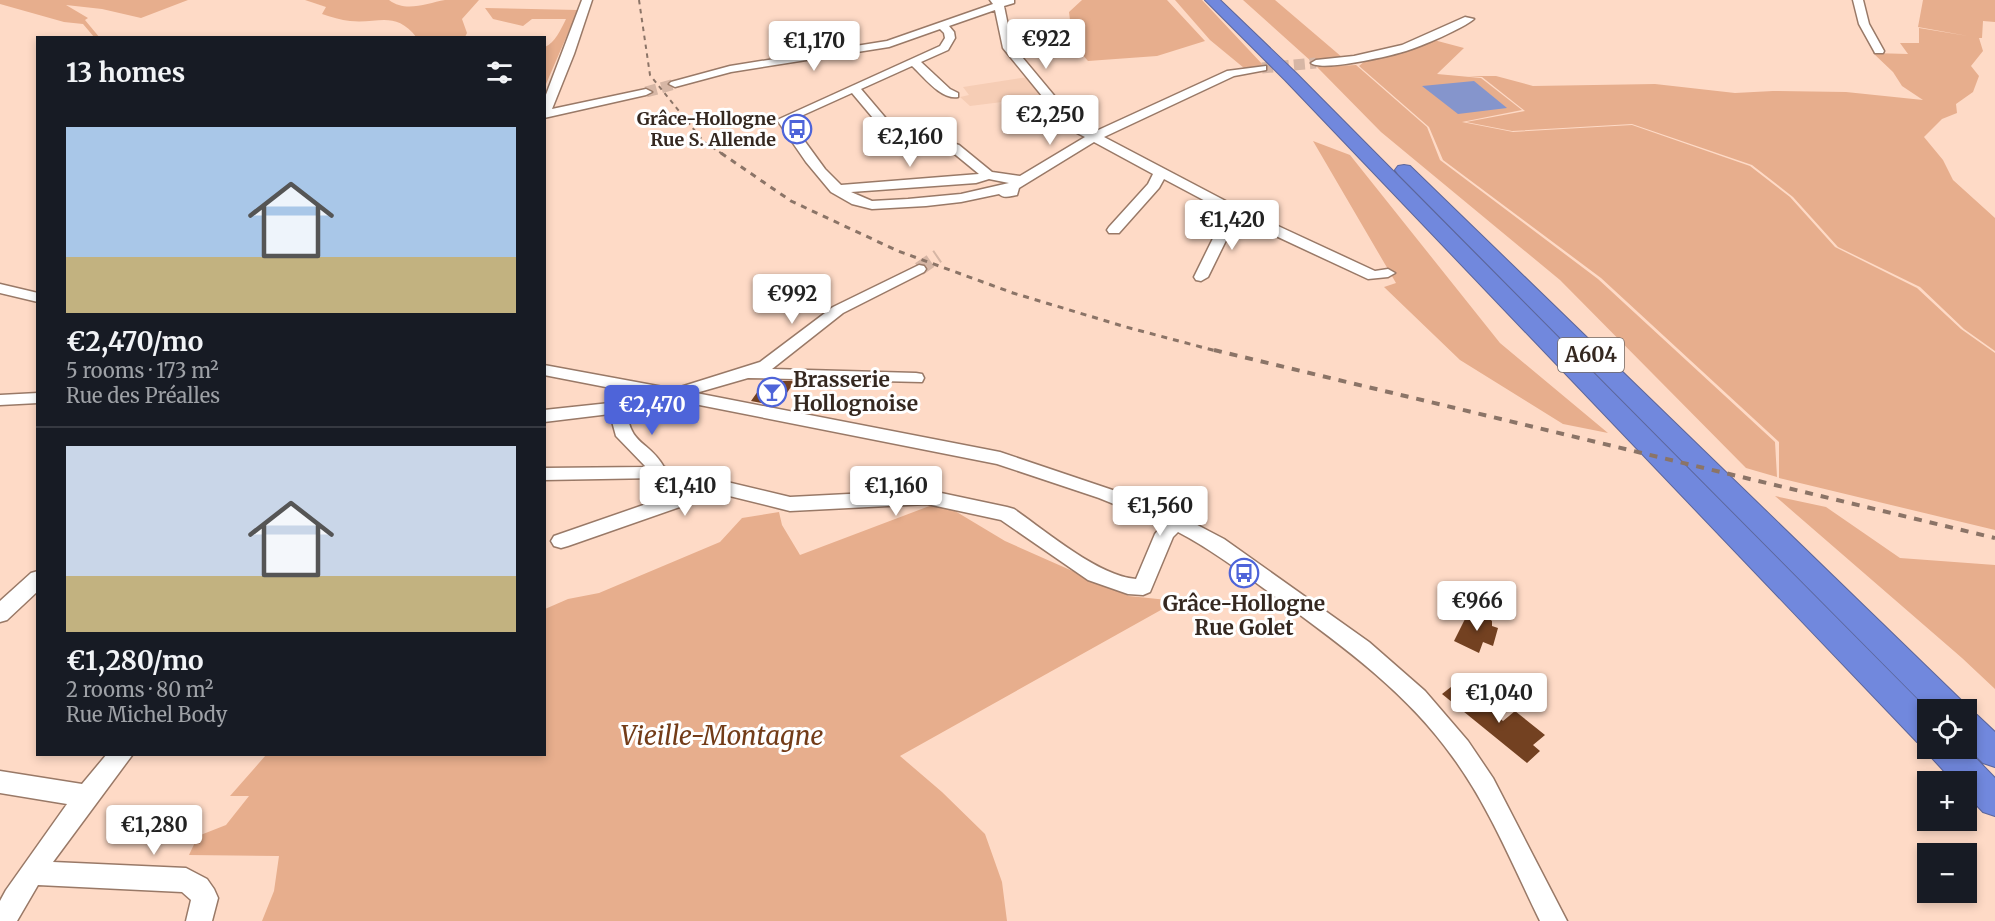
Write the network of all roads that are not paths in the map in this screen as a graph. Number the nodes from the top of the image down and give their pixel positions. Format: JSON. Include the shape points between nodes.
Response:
{"nodes":[{"id":1,"x":1212,"y":0,"type":"edge"},
{"id":2,"x":1231,"y":0,"type":"edge"},
{"id":3,"x":1858,"y":0,"type":"edge"},
{"id":4,"x":584,"y":1,"type":"edge"},
{"id":5,"x":1002,"y":2,"type":"edge"},
{"id":6,"x":1469,"y":19,"type":"dead end"},
{"id":7,"x":942,"y":26,"type":"junction"},
{"id":8,"x":1879,"y":51,"type":"dead end"},
{"id":9,"x":915,"y":63,"type":"junction"},
{"id":10,"x":1316,"y":63,"type":"tunnel mouth"},
{"id":11,"x":1262,"y":68,"type":"tunnel mouth"},
{"id":12,"x":675,"y":84,"type":"tunnel mouth"},
{"id":13,"x":854,"y":88,"type":"junction"},
{"id":14,"x":646,"y":92,"type":"tunnel mouth"},
{"id":15,"x":954,"y":95,"type":"dead end"},
{"id":16,"x":546,"y":111,"type":"edge"},
{"id":17,"x":546,"y":114,"type":"edge"},
{"id":18,"x":1092,"y":138,"type":"junction"},
{"id":19,"x":903,"y":146,"type":"junction"},
{"id":20,"x":875,"y":148,"type":"dead end"},
{"id":21,"x":1160,"y":173,"type":"junction"},
{"id":22,"x":988,"y":175,"type":"junction"},
{"id":23,"x":1018,"y":184,"type":"junction"},
{"id":24,"x":836,"y":189,"type":"junction"},
{"id":25,"x":976,"y":206,"type":"dead end"},
{"id":26,"x":1234,"y":211,"type":"junction"},
{"id":27,"x":1114,"y":230,"type":"dead end"},
{"id":28,"x":919,"y":269,"type":"tunnel mouth"},
{"id":29,"x":1388,"y":273,"type":"dead end"},
{"id":30,"x":1201,"y":277,"type":"dead end"},
{"id":31,"x":0,"y":288,"type":"edge"},
{"id":32,"x":36,"y":297,"type":"edge"},
{"id":33,"x":546,"y":370,"type":"edge"},
{"id":34,"x":741,"y":375,"type":"junction"},
{"id":35,"x":916,"y":378,"type":"dead end"},
{"id":36,"x":672,"y":395,"type":"junction"},
{"id":37,"x":36,"y":398,"type":"edge"},
{"id":38,"x":0,"y":399,"type":"edge"},
{"id":39,"x":618,"y":408,"type":"junction"},
{"id":40,"x":546,"y":416,"type":"edge"},
{"id":41,"x":658,"y":471,"type":"junction"},
{"id":42,"x":546,"y":474,"type":"edge"},
{"id":43,"x":634,"y":474,"type":"junction"},
{"id":44,"x":1175,"y":523,"type":"junction"},
{"id":45,"x":561,"y":541,"type":"dead end"},
{"id":46,"x":36,"y":580,"type":"edge"},
{"id":47,"x":0,"y":614,"type":"edge"},
{"id":48,"x":1939,"y":699,"type":"edge"},
{"id":49,"x":1917,"y":721,"type":"edge"},
{"id":50,"x":1977,"y":736,"type":"edge"},
{"id":51,"x":1995,"y":753,"type":"edge"},
{"id":52,"x":120,"y":756,"type":"edge"},
{"id":53,"x":1955,"y":759,"type":"edge"},
{"id":54,"x":0,"y":782,"type":"edge"},
{"id":55,"x":87,"y":796,"type":"junction"},
{"id":56,"x":1995,"y":801,"type":"edge"},
{"id":57,"x":31,"y":873,"type":"junction"},
{"id":58,"x":3,"y":921,"type":"edge"},
{"id":59,"x":199,"y":921,"type":"edge"},
{"id":60,"x":1554,"y":921,"type":"edge"}],
"edges":[{"from":1,"to":49,"type":"highway","number":"A604"},
{"from":2,"to":48,"type":"highway","number":"A604"},
{"from":3,"to":8,"type":"street","via":[[1864,24]]},
{"from":4,"to":16,"type":"street","via":[[582,17]]},
{"from":5,"to":7,"type":"street"},
{"from":5,"to":18,"type":"street","via":[[1007,46],[1073,126]]},
{"from":6,"to":10,"type":"street","via":[[1405,48]]},
{"from":7,"to":9,"type":"street","via":[[950,38],[944,48]]},
{"from":7,"to":12,"type":"street","via":[[889,44],[730,69]]},
{"from":9,"to":13,"type":"street"},
{"from":9,"to":15,"type":"street"},
{"from":11,"to":18,"type":"street","via":[[1231,73]]},
{"from":13,"to":19,"type":"street"},
{"from":13,"to":24,"type":"street","via":[[783,120]]},
{"from":14,"to":17,"type":"street","via":[[599,97]]},
{"from":18,"to":21,"type":"street"},
{"from":18,"to":23,"type":"street"},
{"from":19,"to":20,"type":"street"},
{"from":19,"to":22,"type":"street","via":[[942,144],[955,148]]},
{"from":21,"to":26,"type":"street"},
{"from":21,"to":27,"type":"street"},
{"from":22,"to":23,"type":"street"},
{"from":22,"to":24,"type":"street"},
{"from":23,"to":24,"type":"street","via":[[975,197],[872,204],[860,203]]},
{"from":23,"to":25,"type":"street","via":[[1012,192],[985,199]]},
{"from":26,"to":29,"type":"street","via":[[1373,276]]},
{"from":26,"to":30,"type":"street"},
{"from":28,"to":34,"type":"street","via":[[838,310],[766,366]]},
{"from":31,"to":32,"type":"street"},
{"from":33,"to":36,"type":"street"},
{"from":34,"to":35,"type":"street"},
{"from":34,"to":36,"type":"street"},
{"from":36,"to":39,"type":"street"},
{"from":36,"to":44,"type":"street","via":[[1000,458],[1106,492]]},
{"from":37,"to":38,"type":"street"},
{"from":39,"to":40,"type":"street"},
{"from":39,"to":41,"type":"street","via":[[622,431],[652,459]]},
{"from":41,"to":43,"type":"street"},
{"from":41,"to":44,"type":"street","via":[[790,504],[927,497],[1007,514],[1095,575],[1128,586],[1143,587],[1165,534]]},
{"from":42,"to":43,"type":"street"},
{"from":43,"to":45,"type":"street","via":[[693,491],[690,496]]},
{"from":44,"to":60,"type":"street","via":[[1236,557],[1361,648],[1417,698],[1460,748],[1485,786]]},
{"from":46,"to":47,"type":"street"},
{"from":50,"to":51,"type":"highway"},
{"from":52,"to":55,"type":"street"},
{"from":53,"to":56,"type":"highway"},
{"from":54,"to":55,"type":"street"},
{"from":55,"to":57,"type":"street"},
{"from":57,"to":58,"type":"street"},
{"from":57,"to":59,"type":"street","via":[[186,880],[204,898]]}]}
